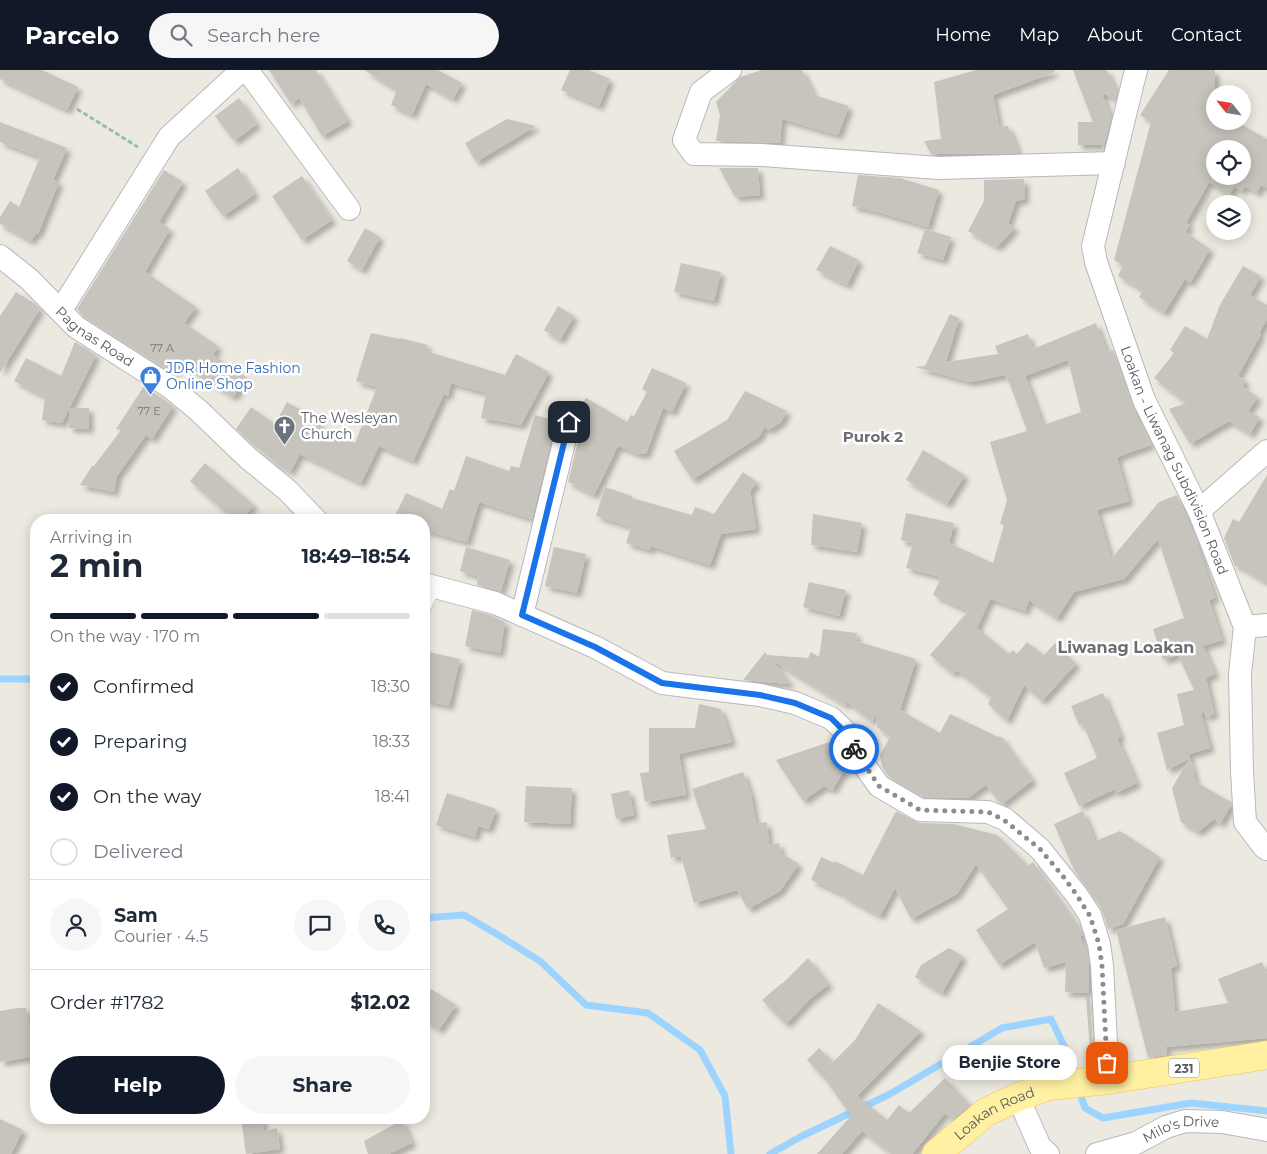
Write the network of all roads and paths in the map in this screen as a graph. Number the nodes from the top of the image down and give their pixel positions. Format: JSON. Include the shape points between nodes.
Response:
{"nodes":[{"id":1,"x":242,"y":70,"type":"edge"},
{"id":2,"x":247,"y":70,"type":"edge"},
{"id":3,"x":730,"y":70,"type":"edge"},
{"id":4,"x":1136,"y":70,"type":"edge"},
{"id":5,"x":77,"y":109,"type":"dead end"},
{"id":6,"x":156,"y":157,"type":"junction"},
{"id":7,"x":1114,"y":164,"type":"junction"},
{"id":8,"x":349,"y":209,"type":"dead end"},
{"id":9,"x":0,"y":256,"type":"edge"},
{"id":10,"x":61,"y":310,"type":"junction"},
{"id":11,"x":569,"y":422,"type":"dead end"},
{"id":12,"x":1267,"y":451,"type":"edge"},
{"id":13,"x":1199,"y":511,"type":"junction"},
{"id":14,"x":310,"y":514,"type":"edge"},
{"id":15,"x":430,"y":586,"type":"edge"},
{"id":16,"x":522,"y":615,"type":"junction"},
{"id":17,"x":1256,"y":626,"type":"edge"},
{"id":18,"x":1267,"y":848,"type":"edge"},
{"id":19,"x":1267,"y":1055,"type":"edge"},
{"id":20,"x":1104,"y":1080,"type":"junction"},
{"id":21,"x":1018,"y":1097,"type":"junction"},
{"id":22,"x":1267,"y":1130,"type":"edge"},
{"id":23,"x":1139,"y":1148,"type":"edge"},
{"id":24,"x":1104,"y":1153,"type":"edge"},
{"id":25,"x":936,"y":1154,"type":"edge"},
{"id":26,"x":1048,"y":1154,"type":"edge"}],
"edges":[{"from":1,"to":6,"type":"street","name":"Pagnas Road","via":[[169,137]]},
{"from":2,"to":8,"type":"street"},
{"from":3,"to":7,"type":"street","via":[[701,92],[684,140],[694,154],[761,155],[939,168]]},
{"from":4,"to":7,"type":"street","name":"Loakan - Liwanag Subdivision Road"},
{"from":5,"to":6,"type":"path"},
{"from":6,"to":10,"type":"street","name":"Pagnas Road"},
{"from":7,"to":13,"type":"street","name":"Loakan - Liwanag Subdivision Road","via":[[1093,246],[1096,262],[1144,400]]},
{"from":9,"to":10,"type":"street"},
{"from":10,"to":14,"type":"street","name":"Pagnas Road","via":[[76,327],[170,387]]},
{"from":11,"to":16,"type":"street"},
{"from":12,"to":13,"type":"street"},
{"from":13,"to":17,"type":"street","name":"Loakan - Liwanag Subdivision Road"},
{"from":15,"to":16,"type":"street","via":[[495,603]]},
{"from":16,"to":20,"type":"street","via":[[595,647],[662,683],[760,695],[795,703],[831,718],[846,733],[879,786],[920,810],[988,812],[1011,825],[1040,849],[1090,916],[1102,966]]},
{"from":17,"to":18,"type":"street","name":"Loakan - Liwanag Subdivision Road","via":[[1240,674],[1242,771],[1245,822]]},
{"from":19,"to":20,"type":"main road","name":"Loakan Road","number":"231"},
{"from":20,"to":21,"type":"main road","name":"Loakan Road","number":"231","via":[[1049,1086]]},
{"from":21,"to":25,"type":"main road","name":"Loakan Road","number":"231","via":[[986,1112]]},
{"from":21,"to":26,"type":"street","via":[[1040,1147]]},
{"from":22,"to":23,"type":"street","name":"Milo's Drive","via":[[1222,1122],[1185,1121],[1166,1127]]},
{"from":23,"to":24,"type":"street","name":"Milo's Drive"}]}
